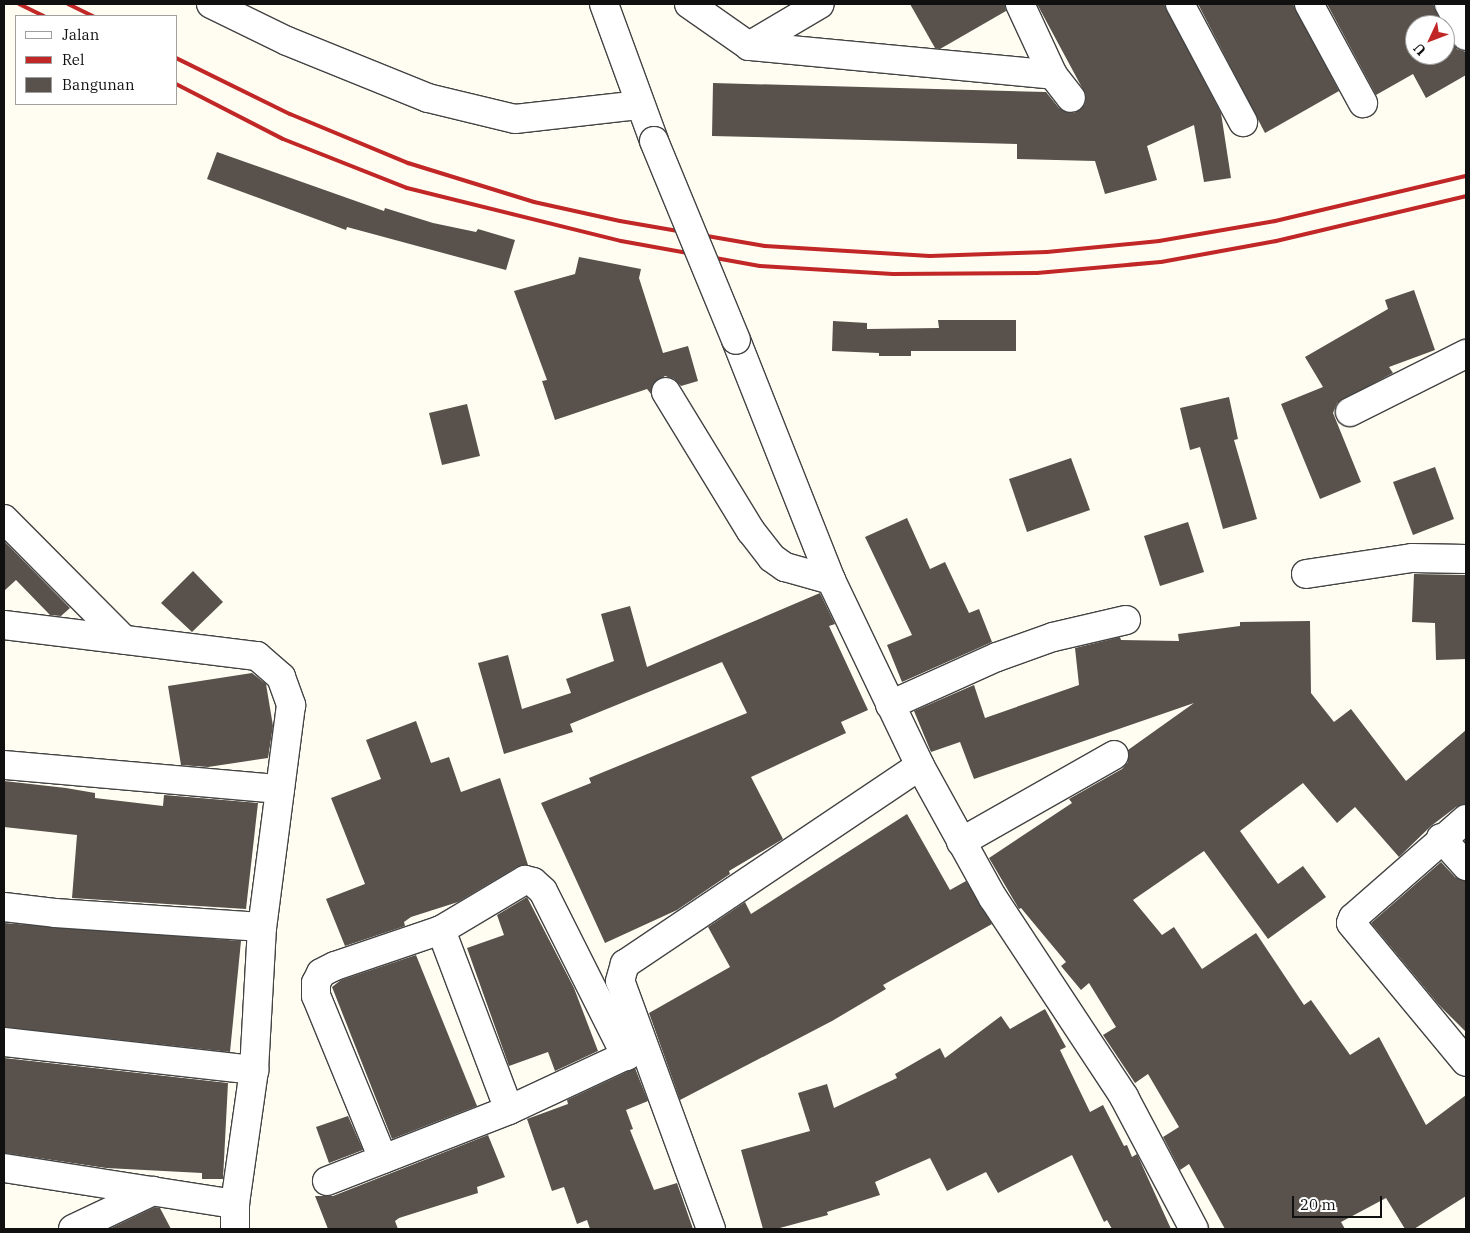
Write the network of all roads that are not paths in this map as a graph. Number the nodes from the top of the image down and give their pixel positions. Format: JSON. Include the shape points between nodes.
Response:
{"nodes":[{"id":1,"x":211,"y":4,"type":"edge"},
{"id":2,"x":604,"y":4,"type":"edge"},
{"id":3,"x":689,"y":4,"type":"edge"},
{"id":4,"x":820,"y":4,"type":"edge"},
{"id":5,"x":1020,"y":4,"type":"edge"},
{"id":6,"x":1180,"y":4,"type":"edge"},
{"id":7,"x":1309,"y":4,"type":"edge"},
{"id":8,"x":1449,"y":4,"type":"edge"},
{"id":9,"x":1466,"y":36,"type":"edge"},
{"id":10,"x":750,"y":46,"type":"junction"},
{"id":11,"x":1053,"y":75,"type":"junction"},
{"id":12,"x":1071,"y":98,"type":"dead end"},
{"id":13,"x":1363,"y":103,"type":"dead end"},
{"id":14,"x":640,"y":105,"type":"junction"},
{"id":15,"x":1244,"y":122,"type":"dead end"},
{"id":16,"x":1466,"y":354,"type":"edge"},
{"id":17,"x":666,"y":392,"type":"dead end"},
{"id":18,"x":1350,"y":412,"type":"dead end"},
{"id":19,"x":4,"y":519,"type":"edge"},
{"id":20,"x":1466,"y":559,"type":"edge"},
{"id":21,"x":1306,"y":574,"type":"dead end"},
{"id":22,"x":831,"y":580,"type":"junction"},
{"id":23,"x":1126,"y":620,"type":"dead end"},
{"id":24,"x":4,"y":625,"type":"edge"},
{"id":25,"x":124,"y":640,"type":"junction"},
{"id":26,"x":890,"y":705,"type":"junction"},
{"id":27,"x":1114,"y":755,"type":"dead end"},
{"id":28,"x":4,"y":765,"type":"edge"},
{"id":29,"x":920,"y":766,"type":"junction"},
{"id":30,"x":280,"y":788,"type":"junction"},
{"id":31,"x":1466,"y":819,"type":"edge"},
{"id":32,"x":1441,"y":838,"type":"junction"},
{"id":33,"x":961,"y":842,"type":"junction"},
{"id":34,"x":1466,"y":866,"type":"edge"},
{"id":35,"x":4,"y":907,"type":"edge"},
{"id":36,"x":262,"y":927,"type":"junction"},
{"id":37,"x":440,"y":930,"type":"junction"},
{"id":38,"x":4,"y":1042,"type":"edge"},
{"id":39,"x":634,"y":1052,"type":"junction"},
{"id":40,"x":1466,"y":1062,"type":"edge"},
{"id":41,"x":254,"y":1070,"type":"junction"},
{"id":42,"x":509,"y":1110,"type":"junction"},
{"id":43,"x":383,"y":1159,"type":"junction"},
{"id":44,"x":4,"y":1168,"type":"edge"},
{"id":45,"x":327,"y":1181,"type":"dead end"},
{"id":46,"x":152,"y":1191,"type":"junction"},
{"id":47,"x":235,"y":1217,"type":"edge"},
{"id":48,"x":73,"y":1229,"type":"edge"},
{"id":49,"x":711,"y":1229,"type":"edge"},
{"id":50,"x":1194,"y":1229,"type":"edge"}],
"edges":[{"from":1,"to":14,"type":"street","via":[[287,41],[428,98],[515,119]]},
{"from":2,"to":14,"type":"street"},
{"from":3,"to":10,"type":"street"},
{"from":4,"to":10,"type":"street"},
{"from":5,"to":11,"type":"street"},
{"from":6,"to":15,"type":"street"},
{"from":7,"to":13,"type":"street"},
{"from":8,"to":9,"type":"street"},
{"from":10,"to":11,"type":"street"},
{"from":11,"to":12,"type":"street"},
{"from":14,"to":22,"type":"street","bridge":true},
{"from":16,"to":18,"type":"street"},
{"from":17,"to":22,"type":"street","via":[[772,558],[785,567]]},
{"from":19,"to":25,"type":"street"},
{"from":20,"to":21,"type":"street","via":[[1412,558]]},
{"from":22,"to":26,"type":"street"},
{"from":23,"to":26,"type":"street","via":[[1053,637],[997,657]]},
{"from":24,"to":25,"type":"street"},
{"from":25,"to":30,"type":"street","via":[[257,656],[281,677],[291,705]]},
{"from":26,"to":29,"type":"street"},
{"from":27,"to":33,"type":"street"},
{"from":28,"to":30,"type":"street"},
{"from":29,"to":33,"type":"street"},
{"from":29,"to":39,"type":"street","via":[[625,964],[620,981]]},
{"from":30,"to":36,"type":"street"},
{"from":31,"to":32,"type":"street"},
{"from":32,"to":34,"type":"street"},
{"from":32,"to":40,"type":"street","via":[[1351,923]]},
{"from":33,"to":50,"type":"street","via":[[993,898],[1124,1096]]},
{"from":35,"to":36,"type":"street"},
{"from":36,"to":41,"type":"street"},
{"from":37,"to":39,"type":"street","via":[[525,880],[533,882],[543,891]]},
{"from":37,"to":42,"type":"street"},
{"from":37,"to":43,"type":"street","via":[[335,966],[321,973],[316,983],[316,996]]},
{"from":38,"to":41,"type":"street"},
{"from":39,"to":42,"type":"street"},
{"from":39,"to":49,"type":"street"},
{"from":41,"to":47,"type":"street"},
{"from":42,"to":43,"type":"street"},
{"from":43,"to":45,"type":"street"},
{"from":44,"to":46,"type":"street"},
{"from":46,"to":47,"type":"street"},
{"from":46,"to":48,"type":"street"}]}
